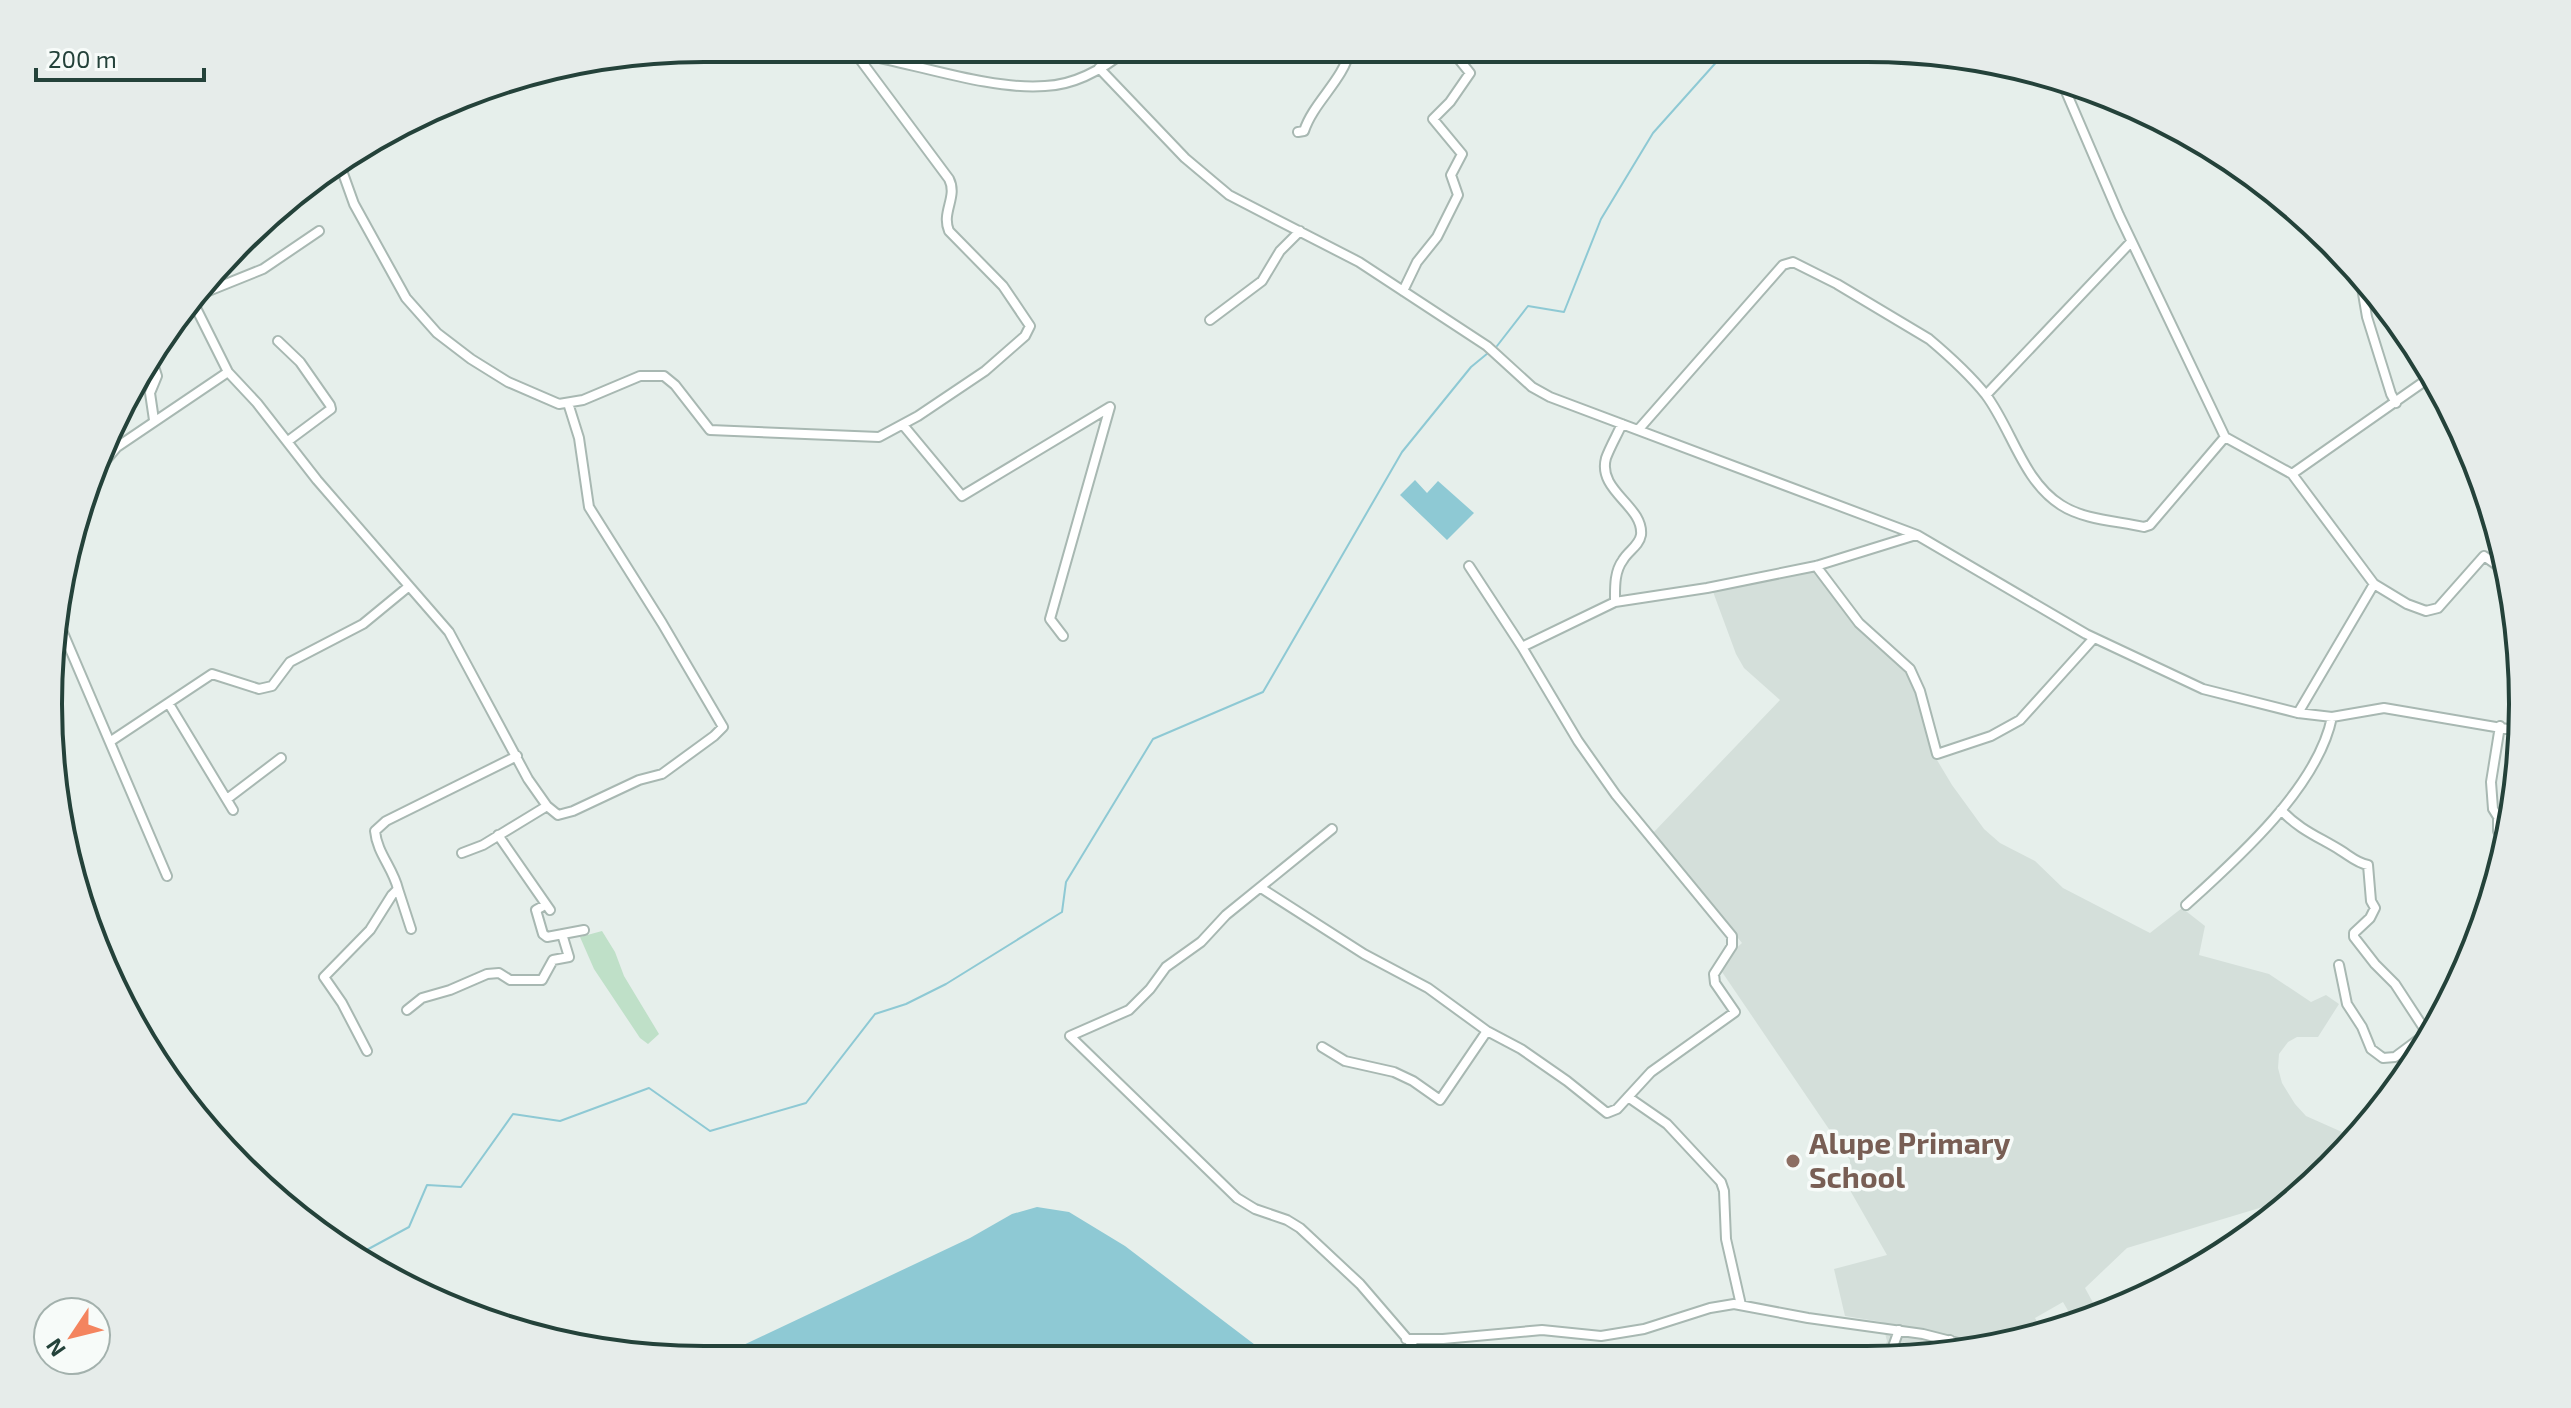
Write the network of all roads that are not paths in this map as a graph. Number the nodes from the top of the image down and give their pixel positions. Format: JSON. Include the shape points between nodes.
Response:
{"nodes":[{"id":1,"x":862,"y":62,"type":"edge"},
{"id":2,"x":895,"y":62,"type":"edge"},
{"id":3,"x":1108,"y":62,"type":"edge"},
{"id":4,"x":1347,"y":62,"type":"edge"},
{"id":5,"x":1461,"y":62,"type":"edge"},
{"id":6,"x":1099,"y":68,"type":"junction"},
{"id":7,"x":2067,"y":94,"type":"edge"},
{"id":8,"x":1298,"y":132,"type":"dead end"},
{"id":9,"x":343,"y":173,"type":"edge"},
{"id":10,"x":319,"y":231,"type":"dead end"},
{"id":11,"x":1300,"y":231,"type":"junction"},
{"id":12,"x":2131,"y":242,"type":"junction"},
{"id":13,"x":215,"y":288,"type":"edge"},
{"id":14,"x":1403,"y":291,"type":"junction"},
{"id":15,"x":2364,"y":298,"type":"edge"},
{"id":16,"x":197,"y":310,"type":"edge"},
{"id":17,"x":1210,"y":320,"type":"dead end"},
{"id":18,"x":278,"y":341,"type":"dead end"},
{"id":19,"x":155,"y":371,"type":"edge"},
{"id":20,"x":228,"y":372,"type":"junction"},
{"id":21,"x":2423,"y":383,"type":"edge"},
{"id":22,"x":1986,"y":395,"type":"junction"},
{"id":23,"x":568,"y":403,"type":"junction"},
{"id":24,"x":2396,"y":403,"type":"junction"},
{"id":25,"x":154,"y":420,"type":"junction"},
{"id":26,"x":1622,"y":424,"type":"junction"},
{"id":27,"x":903,"y":425,"type":"junction"},
{"id":28,"x":1638,"y":430,"type":"junction"},
{"id":29,"x":2225,"y":437,"type":"junction"},
{"id":30,"x":288,"y":441,"type":"junction"},
{"id":31,"x":115,"y":450,"type":"edge"},
{"id":32,"x":2292,"y":474,"type":"junction"},
{"id":33,"x":1917,"y":535,"type":"junction"},
{"id":34,"x":2493,"y":561,"type":"edge"},
{"id":35,"x":1469,"y":566,"type":"dead end"},
{"id":36,"x":1816,"y":566,"type":"junction"},
{"id":37,"x":2374,"y":584,"type":"junction"},
{"id":38,"x":408,"y":587,"type":"junction"},
{"id":39,"x":1615,"y":602,"type":"junction"},
{"id":40,"x":1063,"y":636,"type":"dead end"},
{"id":41,"x":2094,"y":638,"type":"junction"},
{"id":42,"x":65,"y":639,"type":"edge"},
{"id":43,"x":1522,"y":647,"type":"junction"},
{"id":44,"x":169,"y":704,"type":"junction"},
{"id":45,"x":2298,"y":713,"type":"junction"},
{"id":46,"x":2332,"y":717,"type":"junction"},
{"id":47,"x":2500,"y":726,"type":"junction"},
{"id":48,"x":2508,"y":728,"type":"edge"},
{"id":49,"x":111,"y":741,"type":"junction"},
{"id":50,"x":517,"y":756,"type":"junction"},
{"id":51,"x":281,"y":758,"type":"dead end"},
{"id":52,"x":227,"y":799,"type":"junction"},
{"id":53,"x":547,"y":806,"type":"junction"},
{"id":54,"x":233,"y":810,"type":"dead end"},
{"id":55,"x":2281,"y":810,"type":"junction"},
{"id":56,"x":2498,"y":823,"type":"edge"},
{"id":57,"x":1332,"y":829,"type":"dead end"},
{"id":58,"x":498,"y":835,"type":"junction"},
{"id":59,"x":462,"y":853,"type":"dead end"},
{"id":60,"x":167,"y":876,"type":"dead end"},
{"id":61,"x":1261,"y":888,"type":"junction"},
{"id":62,"x":398,"y":889,"type":"junction"},
{"id":63,"x":2186,"y":905,"type":"dead end"},
{"id":64,"x":411,"y":929,"type":"dead end"},
{"id":65,"x":584,"y":930,"type":"dead end"},
{"id":66,"x":562,"y":934,"type":"junction"},
{"id":67,"x":2339,"y":965,"type":"dead end"},
{"id":68,"x":407,"y":1010,"type":"dead end"},
{"id":69,"x":2422,"y":1026,"type":"edge"},
{"id":70,"x":1487,"y":1031,"type":"junction"},
{"id":71,"x":1322,"y":1047,"type":"dead end"},
{"id":72,"x":2410,"y":1047,"type":"edge"},
{"id":73,"x":367,"y":1051,"type":"dead end"},
{"id":74,"x":1628,"y":1097,"type":"junction"},
{"id":75,"x":1741,"y":1305,"type":"junction"},
{"id":76,"x":1899,"y":1330,"type":"junction"},
{"id":77,"x":1406,"y":1339,"type":"junction"},
{"id":78,"x":1950,"y":1340,"type":"edge"},
{"id":79,"x":1893,"y":1345,"type":"edge"},
{"id":80,"x":1413,"y":1346,"type":"edge"}],
"edges":[{"from":1,"to":27,"type":"street","via":[[949,179],[949,231],[1003,286],[1030,326],[985,371]]},
{"from":2,"to":6,"type":"street","via":[[1035,86],[1076,80]]},
{"from":3,"to":6,"type":"street"},
{"from":4,"to":8,"type":"street","via":[[1304,131]]},
{"from":5,"to":14,"type":"street","via":[[1470,73],[1433,119],[1462,154],[1451,175],[1458,195]]},
{"from":6,"to":11,"type":"street","via":[[1221,188]]},
{"from":7,"to":12,"type":"street"},
{"from":9,"to":23,"type":"street","via":[[399,288],[429,325],[508,382],[553,402]]},
{"from":10,"to":13,"type":"street","via":[[263,269]]},
{"from":11,"to":14,"type":"street"},
{"from":11,"to":17,"type":"street","via":[[1262,281]]},
{"from":12,"to":22,"type":"street"},
{"from":12,"to":29,"type":"street"},
{"from":14,"to":26,"type":"street","via":[[1487,346],[1532,387]]},
{"from":15,"to":24,"type":"street"},
{"from":16,"to":20,"type":"street"},
{"from":18,"to":30,"type":"street","via":[[300,362],[331,409]]},
{"from":19,"to":25,"type":"street","via":[[150,393]]},
{"from":20,"to":25,"type":"street"},
{"from":20,"to":30,"type":"street"},
{"from":21,"to":24,"type":"street"},
{"from":22,"to":28,"type":"street","via":[[1929,339],[1793,262]]},
{"from":22,"to":29,"type":"street","via":[[2050,497],[2079,513],[2144,527],[2156,521]]},
{"from":23,"to":27,"type":"street","via":[[655,374],[675,385],[710,430],[871,438]]},
{"from":23,"to":53,"type":"street","via":[[589,507],[723,727],[662,774],[565,815]]},
{"from":24,"to":32,"type":"street"},
{"from":25,"to":31,"type":"street"},
{"from":26,"to":28,"type":"street"},
{"from":26,"to":39,"type":"street","via":[[1605,469],[1641,532],[1617,574]]},
{"from":27,"to":40,"type":"street","via":[[962,496],[1110,407],[1050,619]]},
{"from":28,"to":33,"type":"street"},
{"from":29,"to":32,"type":"street"},
{"from":30,"to":38,"type":"street"},
{"from":32,"to":37,"type":"street"},
{"from":33,"to":36,"type":"street"},
{"from":33,"to":41,"type":"street"},
{"from":34,"to":37,"type":"street","via":[[2479,559],[2433,611],[2407,604]]},
{"from":35,"to":43,"type":"street"},
{"from":36,"to":39,"type":"street"},
{"from":36,"to":41,"type":"street","via":[[1859,623],[1910,669],[1937,754],[2020,720]]},
{"from":37,"to":45,"type":"street"},
{"from":38,"to":44,"type":"street","via":[[363,624],[290,662],[272,686],[259,689],[212,674]]},
{"from":38,"to":50,"type":"street","via":[[449,632]]},
{"from":39,"to":43,"type":"street"},
{"from":41,"to":45,"type":"street","via":[[2203,689]]},
{"from":42,"to":49,"type":"street"},
{"from":43,"to":74,"type":"street","via":[[1616,795],[1733,941],[1714,974],[1735,1012],[1651,1072]]},
{"from":44,"to":49,"type":"street"},
{"from":44,"to":52,"type":"street"},
{"from":45,"to":46,"type":"street"},
{"from":46,"to":47,"type":"street","via":[[2384,708]]},
{"from":46,"to":55,"type":"street","via":[[2310,766]]},
{"from":47,"to":48,"type":"street"},
{"from":47,"to":56,"type":"street","via":[[2491,782]]},
{"from":49,"to":60,"type":"street"},
{"from":50,"to":53,"type":"street"},
{"from":50,"to":62,"type":"street","via":[[375,831]]},
{"from":51,"to":52,"type":"street"},
{"from":52,"to":54,"type":"street"},
{"from":53,"to":58,"type":"street"},
{"from":55,"to":63,"type":"street"},
{"from":55,"to":69,"type":"street","via":[[2298,827],[2368,865],[2375,908],[2354,937]]},
{"from":57,"to":61,"type":"street"},
{"from":58,"to":59,"type":"street"},
{"from":58,"to":66,"type":"street","via":[[547,907],[536,910],[543,934]]},
{"from":61,"to":70,"type":"street","via":[[1428,988]]},
{"from":61,"to":77,"type":"street","via":[[1166,967],[1129,1010],[1070,1036],[1237,1198],[1306,1233],[1360,1284]]},
{"from":62,"to":64,"type":"street"},
{"from":62,"to":73,"type":"street","via":[[370,930],[324,977]]},
{"from":65,"to":66,"type":"street"},
{"from":66,"to":68,"type":"street","via":[[569,957],[553,960],[542,980],[487,974],[422,998]]},
{"from":67,"to":72,"type":"street","via":[[2347,1004],[2371,1049],[2387,1059]]},
{"from":70,"to":71,"type":"street","via":[[1440,1100],[1394,1072],[1345,1061]]},
{"from":70,"to":74,"type":"street","via":[[1546,1065],[1603,1111],[1612,1113]]},
{"from":74,"to":75,"type":"street","via":[[1667,1124],[1721,1182],[1726,1239]]},
{"from":75,"to":76,"type":"street"},
{"from":75,"to":77,"type":"street","via":[[1721,1305],[1601,1336],[1542,1330]]},
{"from":76,"to":78,"type":"street"},
{"from":76,"to":79,"type":"street"},
{"from":77,"to":80,"type":"street"}]}
